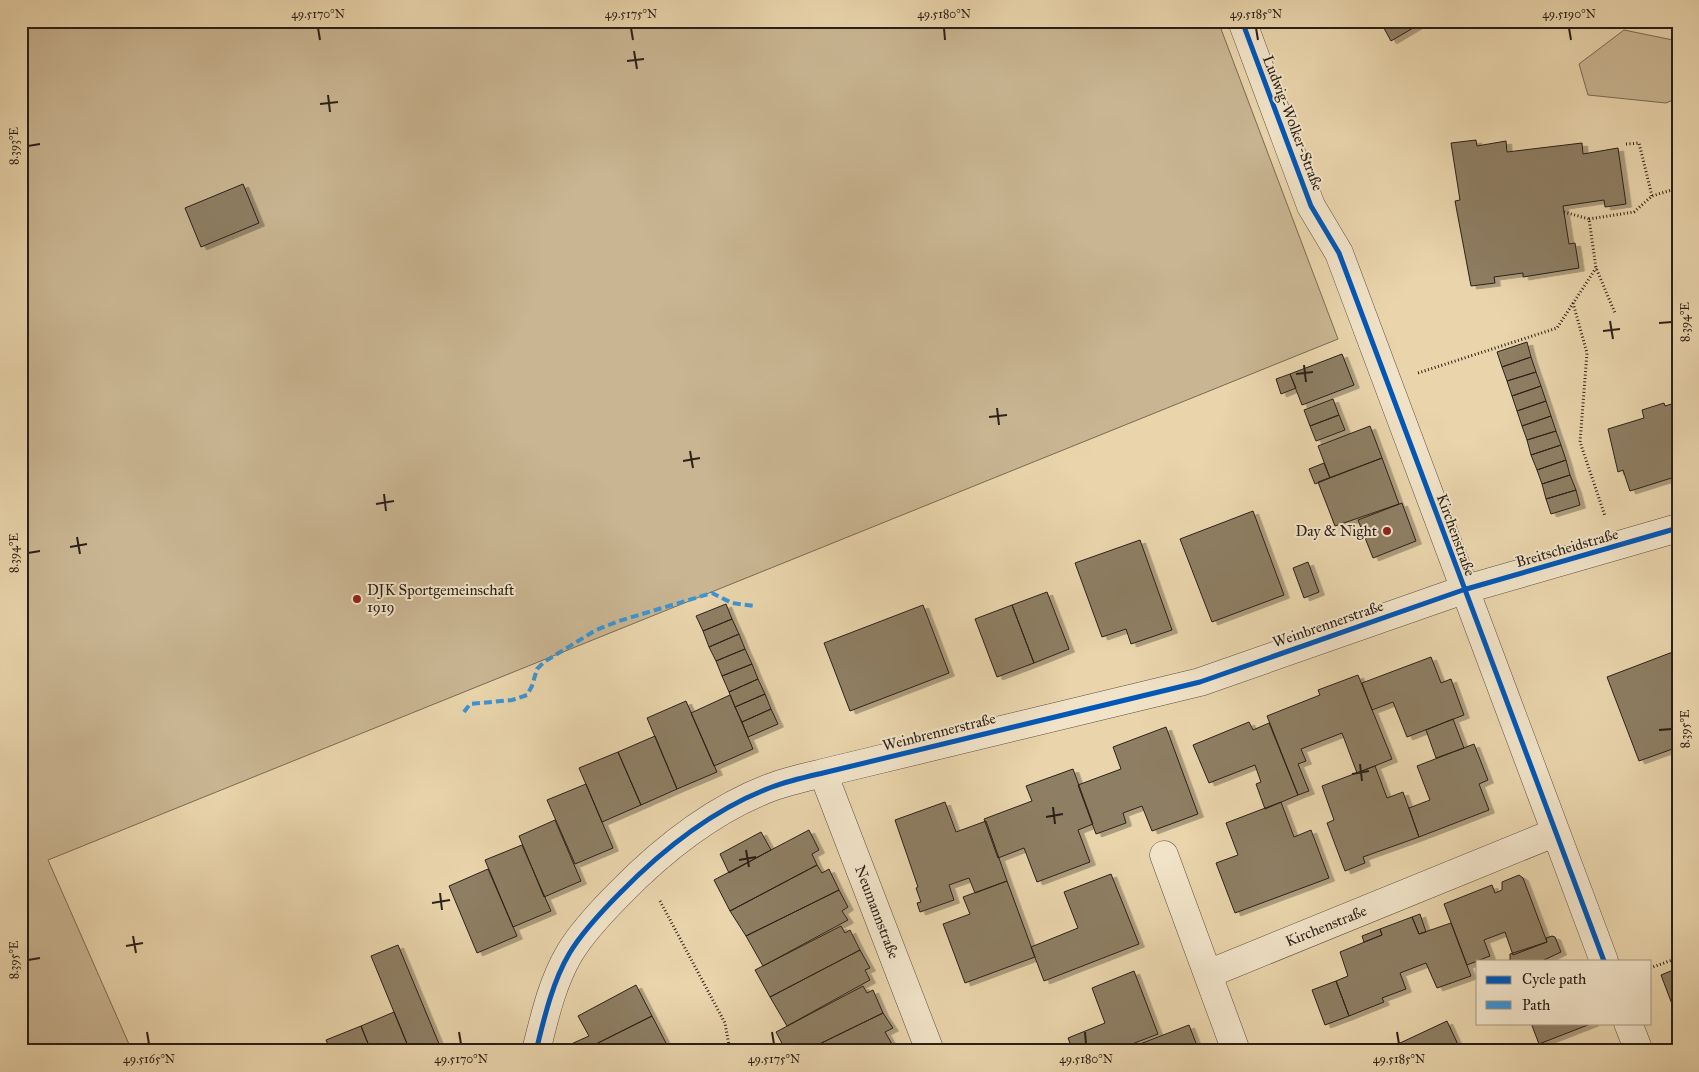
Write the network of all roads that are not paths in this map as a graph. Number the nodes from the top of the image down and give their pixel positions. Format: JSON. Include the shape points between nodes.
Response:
{"nodes":[{"id":1,"x":1242,"y":21,"type":"edge"},
{"id":2,"x":1311,"y":206,"type":"joint"},
{"id":3,"x":1678,"y":528,"type":"edge"},
{"id":4,"x":1463,"y":590,"type":"junction"},
{"id":5,"x":823,"y":773,"type":"junction"},
{"id":6,"x":1554,"y":833,"type":"junction"},
{"id":7,"x":1164,"y":855,"type":"dead end"},
{"id":8,"x":1604,"y":960,"type":"edge"},
{"id":9,"x":1208,"y":974,"type":"junction"},
{"id":10,"x":1628,"y":1024,"type":"edge"},
{"id":11,"x":536,"y":1051,"type":"edge"},
{"id":12,"x":930,"y":1051,"type":"edge"},
{"id":13,"x":1236,"y":1051,"type":"edge"},
{"id":14,"x":1639,"y":1051,"type":"edge"}],
"edges":[{"from":1,"to":2,"type":"street","name":"Ludwig-Wolker-Straße"},
{"from":2,"to":4,"type":"street","name":"Kirchenstraße","via":[[1339,253]]},
{"from":3,"to":4,"type":"street","name":"Breitscheidstraße"},
{"from":4,"to":5,"type":"street","name":"Weinbrennerstraße","via":[[1200,682]]},
{"from":4,"to":6,"type":"street","name":"Kirchenstraße"},
{"from":5,"to":11,"type":"street","name":"Weinbrennerstraße","via":[[772,787],[723,810],[678,839],[642,870],[604,909],[569,954],[548,1005]]},
{"from":5,"to":12,"type":"street","name":"Neumannstraße"},
{"from":6,"to":8,"type":"street","name":"Kirchenstraße"},
{"from":6,"to":9,"type":"street","name":"Kirchenstraße"},
{"from":7,"to":9,"type":"street"},
{"from":9,"to":13,"type":"street"},
{"from":10,"to":14,"type":"street"}]}
